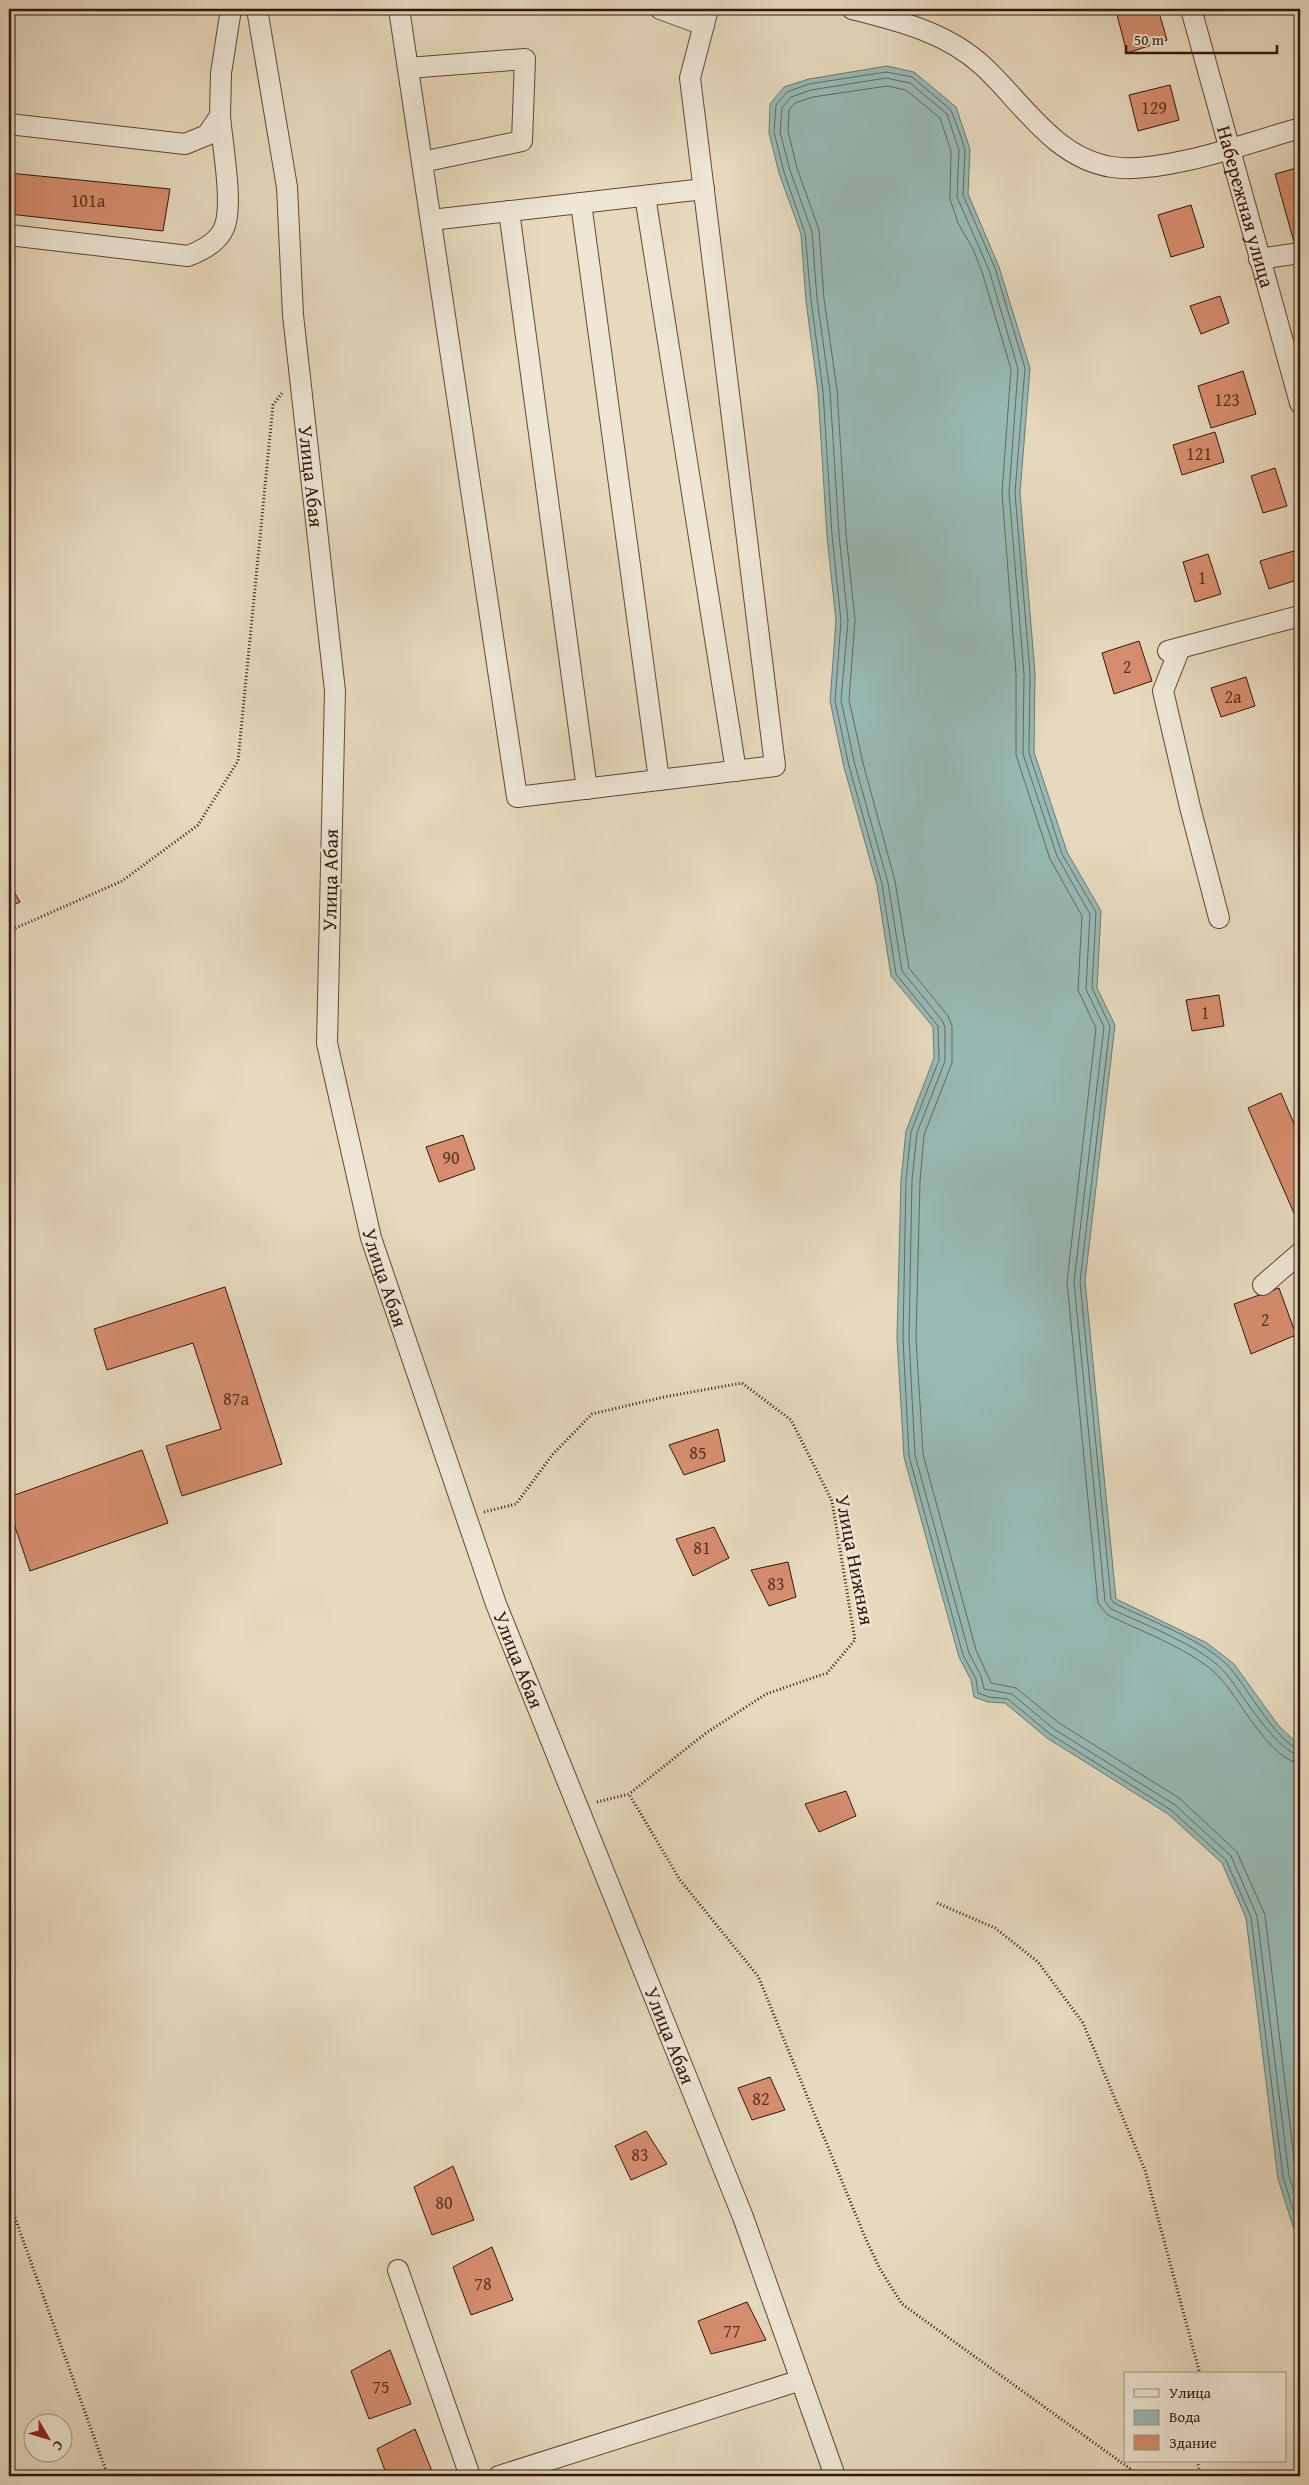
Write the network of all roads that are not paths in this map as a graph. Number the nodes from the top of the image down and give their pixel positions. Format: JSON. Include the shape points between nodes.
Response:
{"nodes":[{"id":1,"x":231,"y":9,"type":"edge"},
{"id":2,"x":257,"y":9,"type":"edge"},
{"id":3,"x":399,"y":9,"type":"edge"},
{"id":4,"x":660,"y":9,"type":"edge"},
{"id":5,"x":852,"y":9,"type":"edge"},
{"id":6,"x":1191,"y":9,"type":"edge"},
{"id":7,"x":706,"y":17,"type":"edge"},
{"id":8,"x":408,"y":68,"type":"junction"},
{"id":9,"x":220,"y":116,"type":"junction"},
{"id":10,"x":9,"y":124,"type":"edge"},
{"id":11,"x":1300,"y":128,"type":"edge"},
{"id":12,"x":1228,"y":148,"type":"junction"},
{"id":13,"x":422,"y":162,"type":"junction"},
{"id":14,"x":704,"y":189,"type":"junction"},
{"id":15,"x":645,"y":196,"type":"junction"},
{"id":16,"x":581,"y":203,"type":"junction"},
{"id":17,"x":509,"y":211,"type":"junction"},
{"id":18,"x":430,"y":220,"type":"junction"},
{"id":19,"x":9,"y":235,"type":"edge"},
{"id":20,"x":1300,"y":254,"type":"edge"},
{"id":21,"x":1259,"y":259,"type":"junction"},
{"id":22,"x":1300,"y":403,"type":"edge"},
{"id":23,"x":1300,"y":616,"type":"edge"},
{"id":24,"x":736,"y":771,"type":"junction"},
{"id":25,"x":659,"y":780,"type":"junction"},
{"id":26,"x":587,"y":789,"type":"junction"},
{"id":27,"x":1219,"y":918,"type":"dead end"},
{"id":28,"x":1300,"y":1253,"type":"edge"},
{"id":29,"x":1263,"y":1285,"type":"dead end"},
{"id":30,"x":398,"y":2270,"type":"dead end"},
{"id":31,"x":801,"y":2380,"type":"junction"},
{"id":32,"x":470,"y":2476,"type":"edge"},
{"id":33,"x":499,"y":2476,"type":"edge"},
{"id":34,"x":835,"y":2476,"type":"edge"}],
"edges":[{"from":1,"to":9,"type":"street","via":[[221,73]]},
{"from":2,"to":31,"type":"street","name":"Улица Абая","via":[[287,187],[293,315],[334,691],[327,1043],[372,1238],[496,1604],[743,2217]]},
{"from":3,"to":8,"type":"street"},
{"from":4,"to":7,"type":"street"},
{"from":5,"to":12,"type":"street","via":[[916,25],[950,42],[982,65],[1053,139],[1084,158],[1111,167],[1146,168]]},
{"from":6,"to":12,"type":"street","name":"Набережная улица"},
{"from":7,"to":14,"type":"street","via":[[690,78]]},
{"from":8,"to":13,"type":"street"},
{"from":8,"to":13,"type":"street","via":[[525,59],[522,141]]},
{"from":9,"to":10,"type":"street","via":[[208,135],[185,144]]},
{"from":9,"to":19,"type":"street","via":[[228,215],[223,230],[206,248],[188,256]]},
{"from":11,"to":12,"type":"street"},
{"from":12,"to":21,"type":"street","name":"Набережная улица"},
{"from":13,"to":18,"type":"street"},
{"from":14,"to":15,"type":"street"},
{"from":14,"to":24,"type":"street","via":[[775,766]]},
{"from":15,"to":16,"type":"street"},
{"from":15,"to":24,"type":"street"},
{"from":16,"to":17,"type":"street"},
{"from":16,"to":25,"type":"street"},
{"from":17,"to":18,"type":"street"},
{"from":17,"to":26,"type":"street"},
{"from":18,"to":26,"type":"street","via":[[517,797]]},
{"from":20,"to":21,"type":"street"},
{"from":21,"to":22,"type":"street","name":"Набережная улица"},
{"from":23,"to":27,"type":"street","via":[[1174,650],[1163,691]]},
{"from":24,"to":25,"type":"street"},
{"from":25,"to":26,"type":"street"},
{"from":28,"to":29,"type":"street"},
{"from":30,"to":32,"type":"street"},
{"from":31,"to":33,"type":"street"},
{"from":31,"to":34,"type":"street","name":"Улица Абая"}]}
